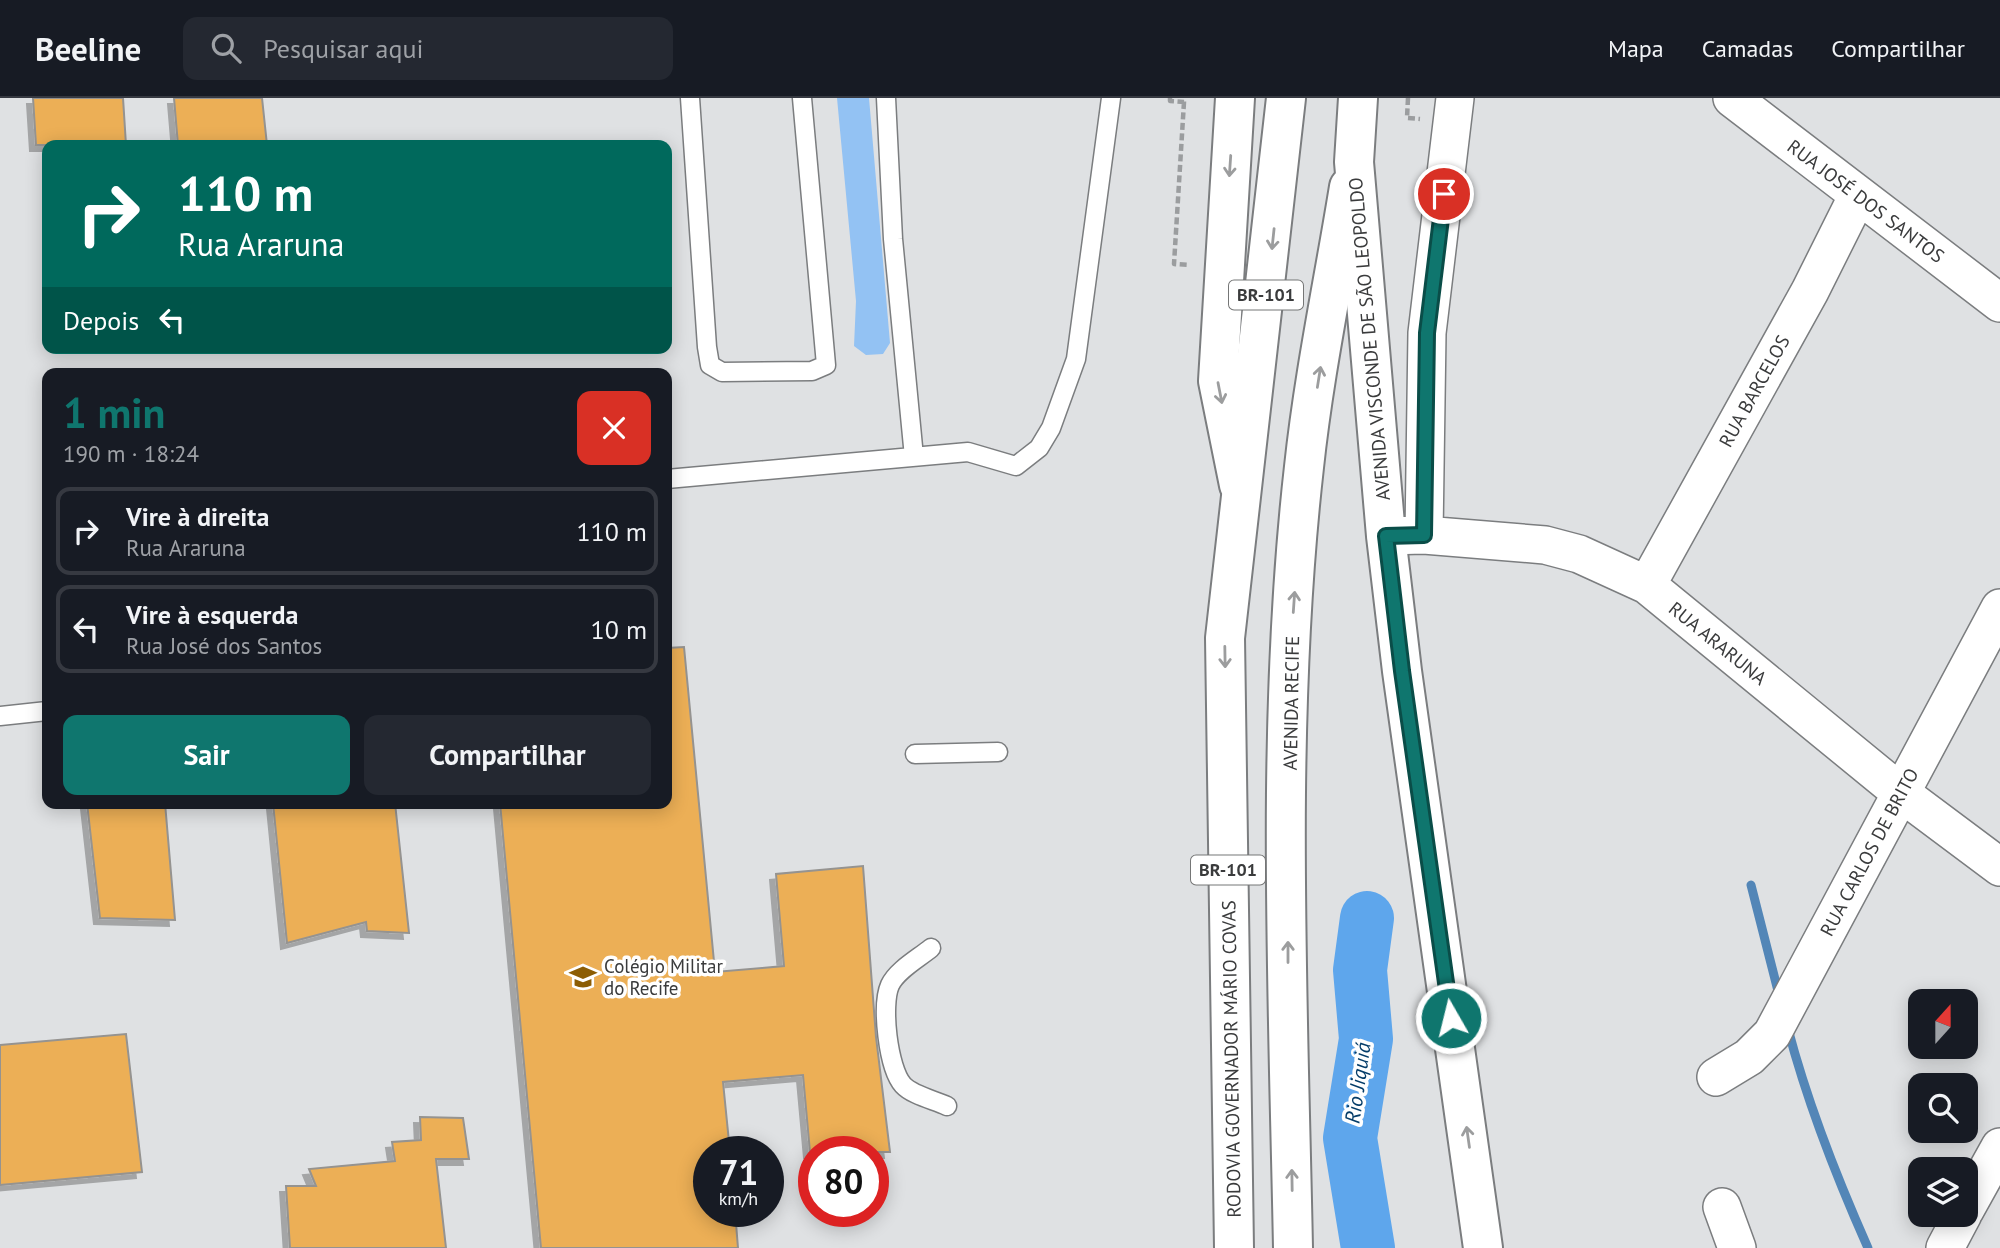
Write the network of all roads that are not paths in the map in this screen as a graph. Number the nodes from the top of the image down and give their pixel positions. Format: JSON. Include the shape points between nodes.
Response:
{"nodes":[{"id":1,"x":690,"y":98,"type":"edge"},
{"id":2,"x":802,"y":98,"type":"edge"},
{"id":3,"x":886,"y":98,"type":"edge"},
{"id":4,"x":1111,"y":98,"type":"edge"},
{"id":5,"x":1235,"y":98,"type":"edge"},
{"id":6,"x":1286,"y":98,"type":"edge"},
{"id":7,"x":1358,"y":98,"type":"edge"},
{"id":8,"x":1732,"y":98,"type":"edge"},
{"id":9,"x":1439,"y":103,"type":"edge"},
{"id":10,"x":1354,"y":162,"type":"junction"},
{"id":11,"x":1858,"y":195,"type":"junction"},
{"id":12,"x":2000,"y":303,"type":"edge"},
{"id":13,"x":914,"y":457,"type":"junction"},
{"id":14,"x":672,"y":479,"type":"edge"},
{"id":15,"x":1240,"y":492,"type":"junction"},
{"id":16,"x":1424,"y":535,"type":"junction"},
{"id":17,"x":1386,"y":536,"type":"junction"},
{"id":18,"x":1647,"y":585,"type":"junction"},
{"id":19,"x":2000,"y":608,"type":"edge"},
{"id":20,"x":42,"y":712,"type":"edge"},
{"id":21,"x":0,"y":716,"type":"edge"},
{"id":22,"x":998,"y":752,"type":"dead end"},
{"id":23,"x":915,"y":754,"type":"dead end"},
{"id":24,"x":1901,"y":793,"type":"junction"},
{"id":25,"x":2000,"y":867,"type":"edge"},
{"id":26,"x":931,"y":948,"type":"dead end"},
{"id":27,"x":1717,"y":1077,"type":"dead end"},
{"id":28,"x":947,"y":1106,"type":"dead end"},
{"id":29,"x":2000,"y":1147,"type":"edge"},
{"id":30,"x":1978,"y":1187,"type":"edge"},
{"id":31,"x":1478,"y":1205,"type":"junction"},
{"id":32,"x":1722,"y":1208,"type":"dead end"},
{"id":33,"x":1956,"y":1227,"type":"edge"},
{"id":34,"x":1234,"y":1248,"type":"edge"},
{"id":35,"x":1293,"y":1248,"type":"edge"},
{"id":36,"x":1483,"y":1248,"type":"edge"},
{"id":37,"x":1490,"y":1248,"type":"edge"},
{"id":38,"x":1737,"y":1248,"type":"edge"},
{"id":39,"x":1945,"y":1248,"type":"edge"}],
"edges":[{"from":1,"to":2,"type":"lane","via":[[707,347],[710,365],[722,372],[812,371],[826,365]]},
{"from":3,"to":13,"type":"lane","via":[[892,239]]},
{"from":4,"to":13,"type":"lane","via":[[1076,359],[1051,428],[1038,448],[1016,466],[968,452]]},
{"from":5,"to":15,"type":"main road","one_way":true,"via":[[1218,381]]},
{"from":6,"to":15,"type":"main road","number":"BR-101","one_way":true},
{"from":7,"to":10,"type":"main road","name":"AVENIDA VISCONDE DE SÃO LEOPOLDO"},
{"from":8,"to":11,"type":"street","name":"RUA JOSÉ DOS SANTOS"},
{"from":9,"to":16,"type":"street","via":[[1427,333]]},
{"from":10,"to":17,"type":"main road","name":"AVENIDA VISCONDE DE SÃO LEOPOLDO"},
{"from":35,"to":10,"type":"main road","name":"AVENIDA RECIFE","one_way":true,"via":[[1289,675],[1304,466]]},
{"from":11,"to":12,"type":"street","name":"RUA JOSÉ DOS SANTOS"},
{"from":11,"to":18,"type":"street","name":"RUA BARCELOS"},
{"from":13,"to":14,"type":"lane"},
{"from":15,"to":34,"type":"main road","name":"RODOVIA GOVERNADOR MÁRIO COVAS","number":"BR-101","one_way":true,"via":[[1225,638]]},
{"from":16,"to":17,"type":"street","name":"RUA ARARUNA"},
{"from":16,"to":18,"type":"street","name":"RUA ARARUNA","via":[[1545,545],[1580,554]]},
{"from":31,"to":17,"type":"main road","name":"AVENIDA VISCONDE DE SÃO LEOPOLDO","one_way":true},
{"from":18,"to":24,"type":"street","name":"RUA ARARUNA"},
{"from":19,"to":24,"type":"street","name":"RUA CARLOS DE BRITO"},
{"from":20,"to":21,"type":"lane"},
{"from":22,"to":23,"type":"lane"},
{"from":24,"to":25,"type":"street","name":"RUA ARARUNA"},
{"from":24,"to":27,"type":"street","name":"RUA CARLOS DE BRITO","via":[[1772,1034],[1749,1057]]},
{"from":26,"to":28,"type":"lane","via":[[897,976],[885,1005],[894,1071],[905,1088]]},
{"from":29,"to":30,"type":"street"},
{"from":31,"to":36,"type":"main road","name":"AVENIDA VISCONDE DE SÃO LEOPOLDO"},
{"from":31,"to":37,"type":"main road","name":"AVENIDA VISCONDE DE SÃO LEOPOLDO"},
{"from":32,"to":38,"type":"street"},
{"from":33,"to":39,"type":"street"}]}
